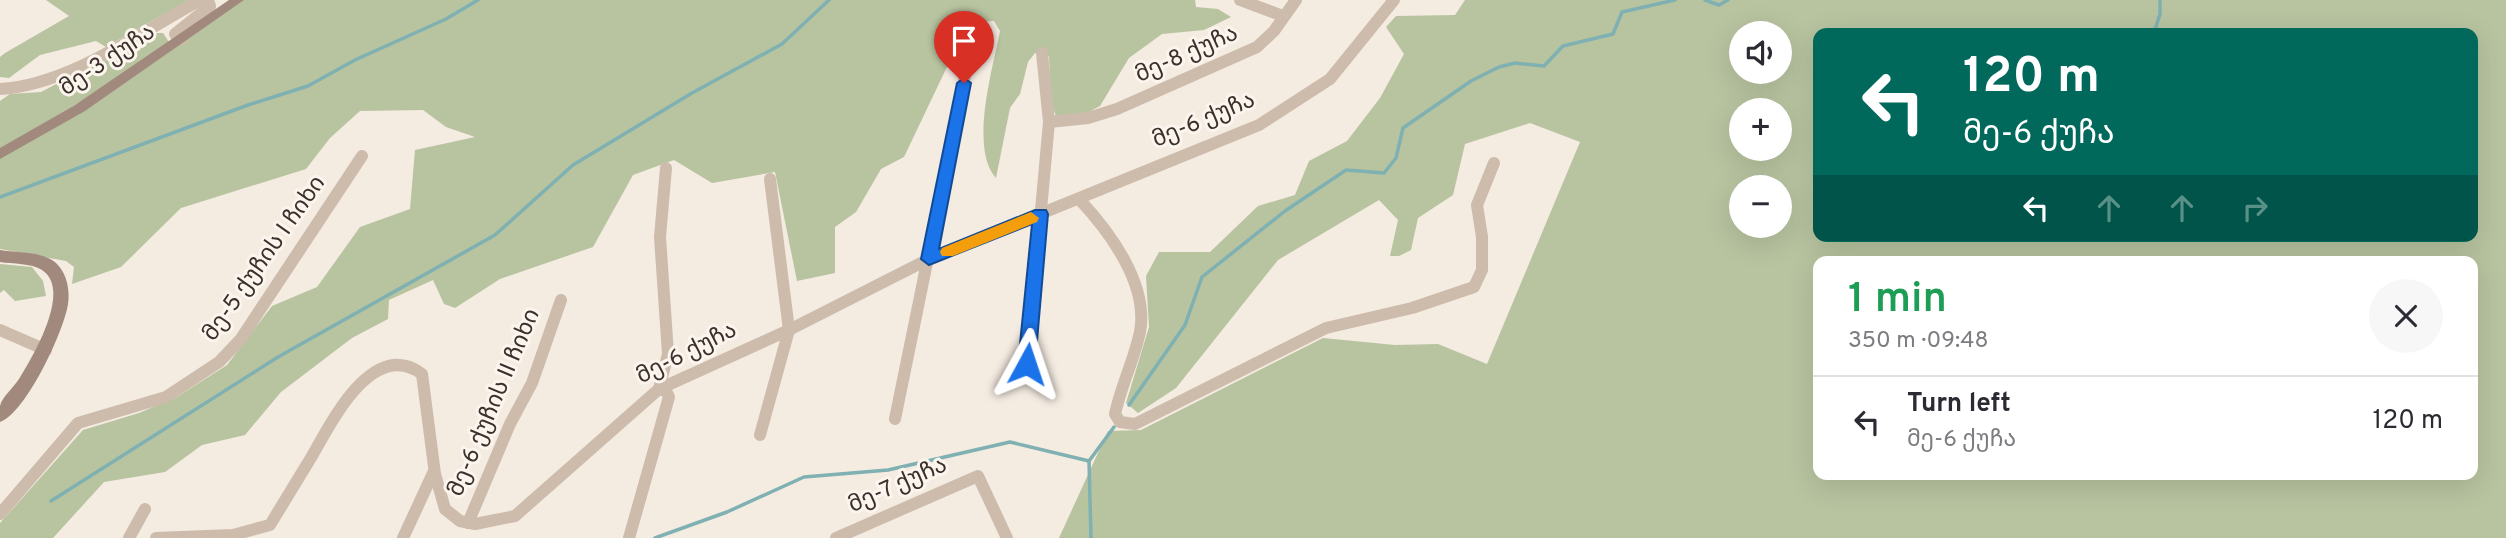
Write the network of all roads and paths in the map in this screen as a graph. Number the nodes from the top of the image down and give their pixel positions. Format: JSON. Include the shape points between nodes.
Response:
{"nodes":[{"id":1,"x":200,"y":0,"type":"edge"},
{"id":2,"x":208,"y":0,"type":"edge"},
{"id":3,"x":238,"y":0,"type":"edge"},
{"id":4,"x":1240,"y":0,"type":"edge"},
{"id":5,"x":1296,"y":0,"type":"edge"},
{"id":6,"x":1394,"y":0,"type":"edge"},
{"id":7,"x":1283,"y":16,"type":"junction"},
{"id":8,"x":182,"y":39,"type":"junction"},
{"id":9,"x":1042,"y":53,"type":"dead end"},
{"id":10,"x":968,"y":62,"type":"dead end"},
{"id":11,"x":0,"y":89,"type":"edge"},
{"id":12,"x":14,"y":90,"type":"junction"},
{"id":13,"x":0,"y":98,"type":"edge"},
{"id":14,"x":1049,"y":122,"type":"junction"},
{"id":15,"x":0,"y":154,"type":"edge"},
{"id":16,"x":362,"y":156,"type":"dead end"},
{"id":17,"x":1494,"y":163,"type":"dead end"},
{"id":18,"x":666,"y":168,"type":"dead end"},
{"id":19,"x":770,"y":179,"type":"dead end"},
{"id":20,"x":1079,"y":199,"type":"junction"},
{"id":21,"x":1040,"y":214,"type":"junction"},
{"id":22,"x":0,"y":256,"type":"edge"},
{"id":23,"x":929,"y":259,"type":"junction"},
{"id":24,"x":561,"y":300,"type":"dead end"},
{"id":25,"x":0,"y":330,"type":"edge"},
{"id":26,"x":789,"y":330,"type":"junction"},
{"id":27,"x":46,"y":350,"type":"junction"},
{"id":28,"x":1027,"y":364,"type":"dead end"},
{"id":29,"x":659,"y":389,"type":"junction"},
{"id":30,"x":0,"y":415,"type":"edge"},
{"id":31,"x":895,"y":419,"type":"dead end"},
{"id":32,"x":760,"y":435,"type":"dead end"},
{"id":33,"x":434,"y":471,"type":"junction"},
{"id":34,"x":145,"y":509,"type":"dead end"},
{"id":35,"x":0,"y":514,"type":"edge"},
{"id":36,"x":468,"y":523,"type":"junction"},
{"id":37,"x":263,"y":534,"type":"edge"},
{"id":38,"x":844,"y":536,"type":"edge"},
{"id":39,"x":129,"y":538,"type":"edge"},
{"id":40,"x":156,"y":538,"type":"edge"},
{"id":41,"x":403,"y":538,"type":"edge"},
{"id":42,"x":629,"y":538,"type":"edge"},
{"id":43,"x":1007,"y":538,"type":"edge"}],
"edges":[{"from":1,"to":12,"type":"street","via":[[62,76]]},
{"from":2,"to":8,"type":"street","via":[[211,6],[175,34]]},
{"from":3,"to":8,"type":"street","name":"მე-3 ქუჩა"},
{"from":4,"to":7,"type":"street","name":"მე-8 ქუჩა"},
{"from":5,"to":7,"type":"street"},
{"from":6,"to":20,"type":"street","name":"მე-6 ქუჩა","via":[[1317,90],[1259,125]]},
{"from":7,"to":14,"type":"street","name":"მე-8 ქუჩა","via":[[1272,38],[1257,47],[1117,109]]},
{"from":8,"to":15,"type":"street","name":"მე-3 ქუჩა","via":[[80,108]]},
{"from":9,"to":14,"type":"street"},
{"from":10,"to":23,"type":"street"},
{"from":11,"to":12,"type":"street"},
{"from":12,"to":13,"type":"street"},
{"from":14,"to":21,"type":"street"},
{"from":16,"to":35,"type":"street","name":"მე-5 ქუჩის I ჩიხი","via":[[240,340],[219,362],[166,397],[78,423]]},
{"from":17,"to":20,"type":"street","via":[[1477,205],[1482,270],[1474,287],[1412,308],[1326,328],[1135,424],[1120,422],[1115,414],[1142,323],[1139,299],[1118,253],[1092,211]]},
{"from":18,"to":29,"type":"street","via":[[660,237],[668,354]]},
{"from":19,"to":26,"type":"street"},
{"from":20,"to":21,"type":"street","name":"მე-6 ქუჩა"},
{"from":21,"to":23,"type":"street","name":"მე-6 ქუჩა"},
{"from":21,"to":28,"type":"street"},
{"from":22,"to":27,"type":"street","via":[[34,261],[52,269],[59,281],[60,298]]},
{"from":23,"to":26,"type":"street","name":"მე-6 ქუჩა"},
{"from":23,"to":31,"type":"street"},
{"from":24,"to":36,"type":"street","name":"მე-6 ქუჩის II ჩიხი","via":[[532,383]]},
{"from":25,"to":27,"type":"street"},
{"from":26,"to":29,"type":"street","name":"მე-6 ქუჩა"},
{"from":26,"to":32,"type":"street"},
{"from":27,"to":30,"type":"street"},
{"from":29,"to":36,"type":"street","name":"მე-6 ქუჩა","via":[[515,516],[489,525]]},
{"from":29,"to":42,"type":"street","via":[[669,397]]},
{"from":33,"to":36,"type":"street","via":[[443,508],[451,517]]},
{"from":33,"to":37,"type":"street","via":[[422,374],[415,367],[391,366],[366,378],[347,397]]},
{"from":33,"to":41,"type":"street"},
{"from":34,"to":39,"type":"street"},
{"from":37,"to":40,"type":"street"},
{"from":38,"to":43,"type":"street","name":"მე-7 ქუჩა","via":[[978,476]]}]}
